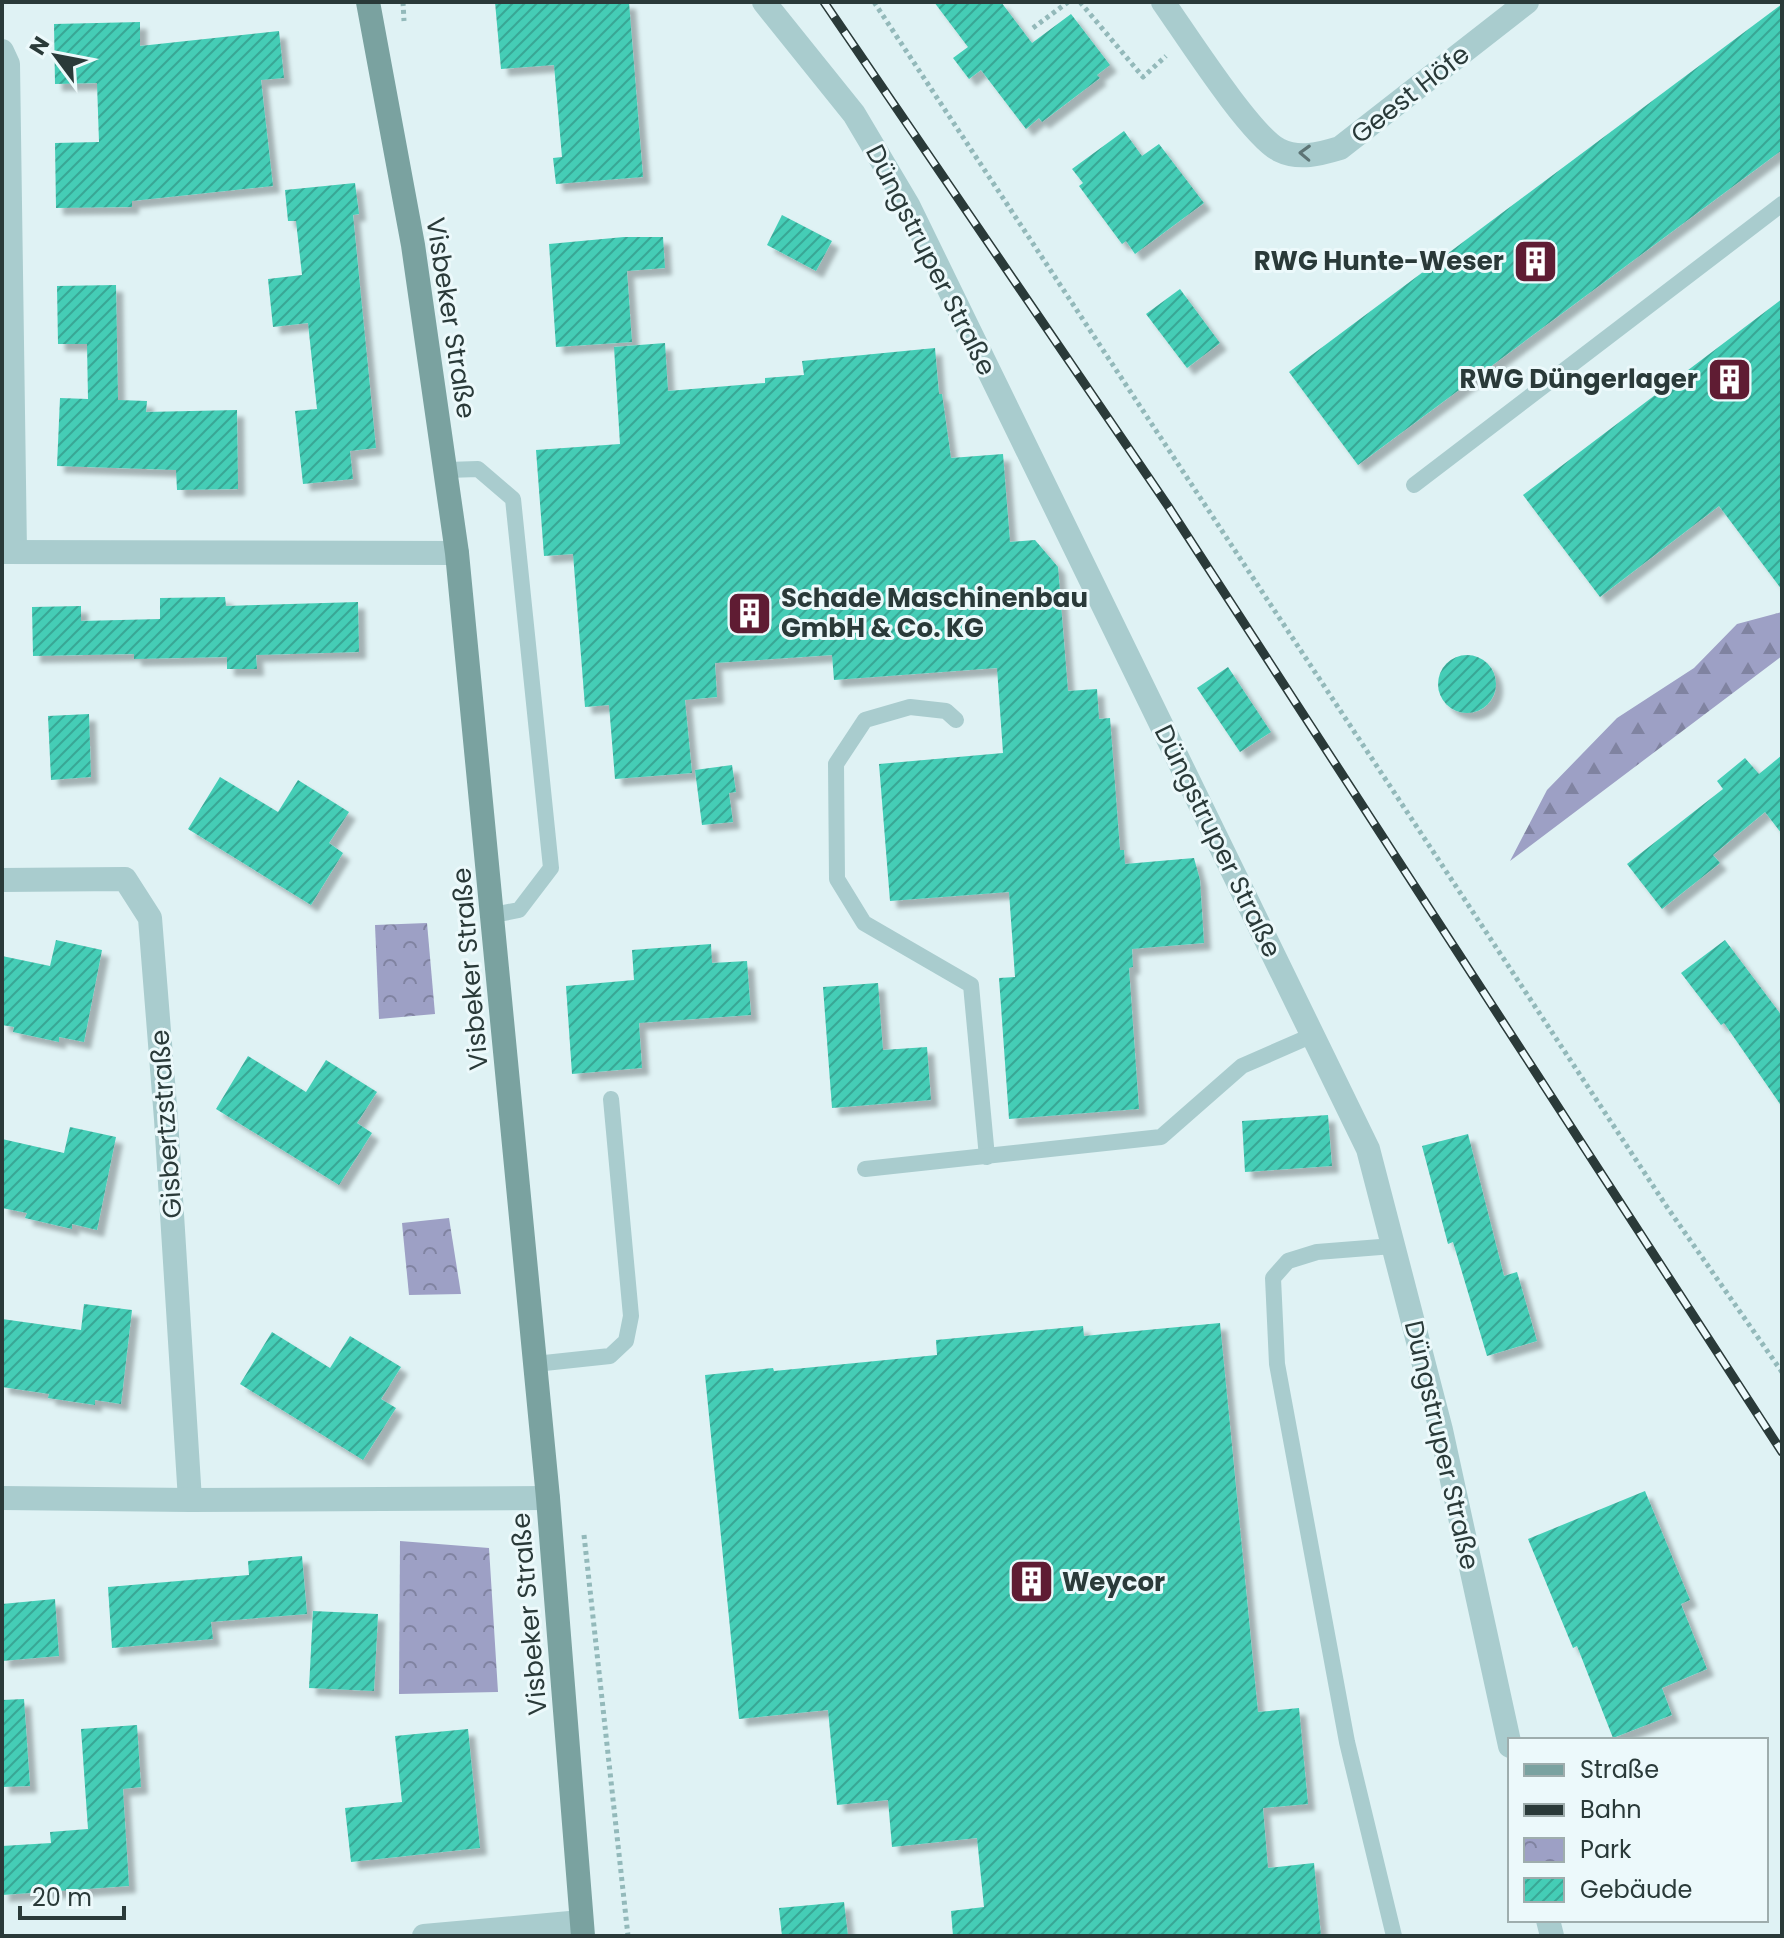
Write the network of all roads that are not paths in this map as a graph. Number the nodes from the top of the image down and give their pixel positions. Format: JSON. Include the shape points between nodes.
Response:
{"nodes":[{"id":1,"x":368,"y":2,"type":"edge"},
{"id":2,"x":764,"y":2,"type":"edge"},
{"id":3,"x":1163,"y":2,"type":"edge"},
{"id":4,"x":1527,"y":2,"type":"edge"},
{"id":5,"x":2,"y":51,"type":"edge"},
{"id":6,"x":1782,"y":204,"type":"edge"},
{"id":7,"x":447,"y":470,"type":"junction"},
{"id":8,"x":1414,"y":485,"type":"dead end"},
{"id":9,"x":9,"y":552,"type":"edge"},
{"id":10,"x":457,"y":553,"type":"junction"},
{"id":11,"x":956,"y":720,"type":"dead end"},
{"id":12,"x":2,"y":880,"type":"edge"},
{"id":13,"x":493,"y":915,"type":"junction"},
{"id":14,"x":1313,"y":1035,"type":"junction"},
{"id":15,"x":611,"y":1099,"type":"dead end"},
{"id":16,"x":987,"y":1157,"type":"junction"},
{"id":17,"x":865,"y":1169,"type":"dead end"},
{"id":18,"x":1393,"y":1246,"type":"junction"},
{"id":19,"x":535,"y":1364,"type":"junction"},
{"id":20,"x":2,"y":1498,"type":"edge"},
{"id":21,"x":548,"y":1498,"type":"junction"},
{"id":22,"x":190,"y":1500,"type":"junction"},
{"id":23,"x":1508,"y":1738,"type":"edge"},
{"id":24,"x":582,"y":1929,"type":"edge"},
{"id":25,"x":424,"y":1936,"type":"edge"},
{"id":26,"x":1394,"y":1936,"type":"edge"}],
"edges":[{"from":1,"to":7,"type":"street","name":"Visbeker Straße"},
{"from":2,"to":14,"type":"street","name":"Düngstruper Straße","via":[[854,114],[908,205]]},
{"from":4,"to":3,"type":"street","name":"Geest Höfe","one_way":true,"via":[[1340,148],[1307,157],[1279,150],[1254,128]]},
{"from":5,"to":9,"type":"street","via":[[8,64]]},
{"from":6,"to":8,"type":"lane"},
{"from":7,"to":10,"type":"street","name":"Visbeker Straße"},
{"from":7,"to":13,"type":"lane","via":[[478,469],[513,499],[551,868],[519,910]]},
{"from":9,"to":10,"type":"street"},
{"from":10,"to":13,"type":"street","name":"Visbeker Straße"},
{"from":11,"to":16,"type":"lane","via":[[946,711],[910,707],[865,720],[836,764],[837,879],[864,923],[971,985]]},
{"from":12,"to":22,"type":"street","name":"Gisbertzstraße","via":[[125,879],[150,918]]},
{"from":13,"to":19,"type":"street","name":"Visbeker Straße"},
{"from":14,"to":16,"type":"lane","via":[[1242,1066],[1161,1137]]},
{"from":14,"to":18,"type":"street","name":"Düngstruper Straße","via":[[1368,1149]]},
{"from":15,"to":19,"type":"lane","via":[[631,1316],[626,1341],[610,1356]]},
{"from":16,"to":17,"type":"lane"},
{"from":18,"to":23,"type":"street","name":"Düngstruper Straße","via":[[1441,1430]]},
{"from":18,"to":26,"type":"lane","via":[[1317,1252],[1288,1261],[1273,1278],[1277,1364],[1324,1621]]},
{"from":19,"to":21,"type":"street","name":"Visbeker Straße"},
{"from":20,"to":22,"type":"street"},
{"from":21,"to":22,"type":"street"},
{"from":21,"to":24,"type":"street","name":"Visbeker Straße"},
{"from":24,"to":25,"type":"street"}]}
